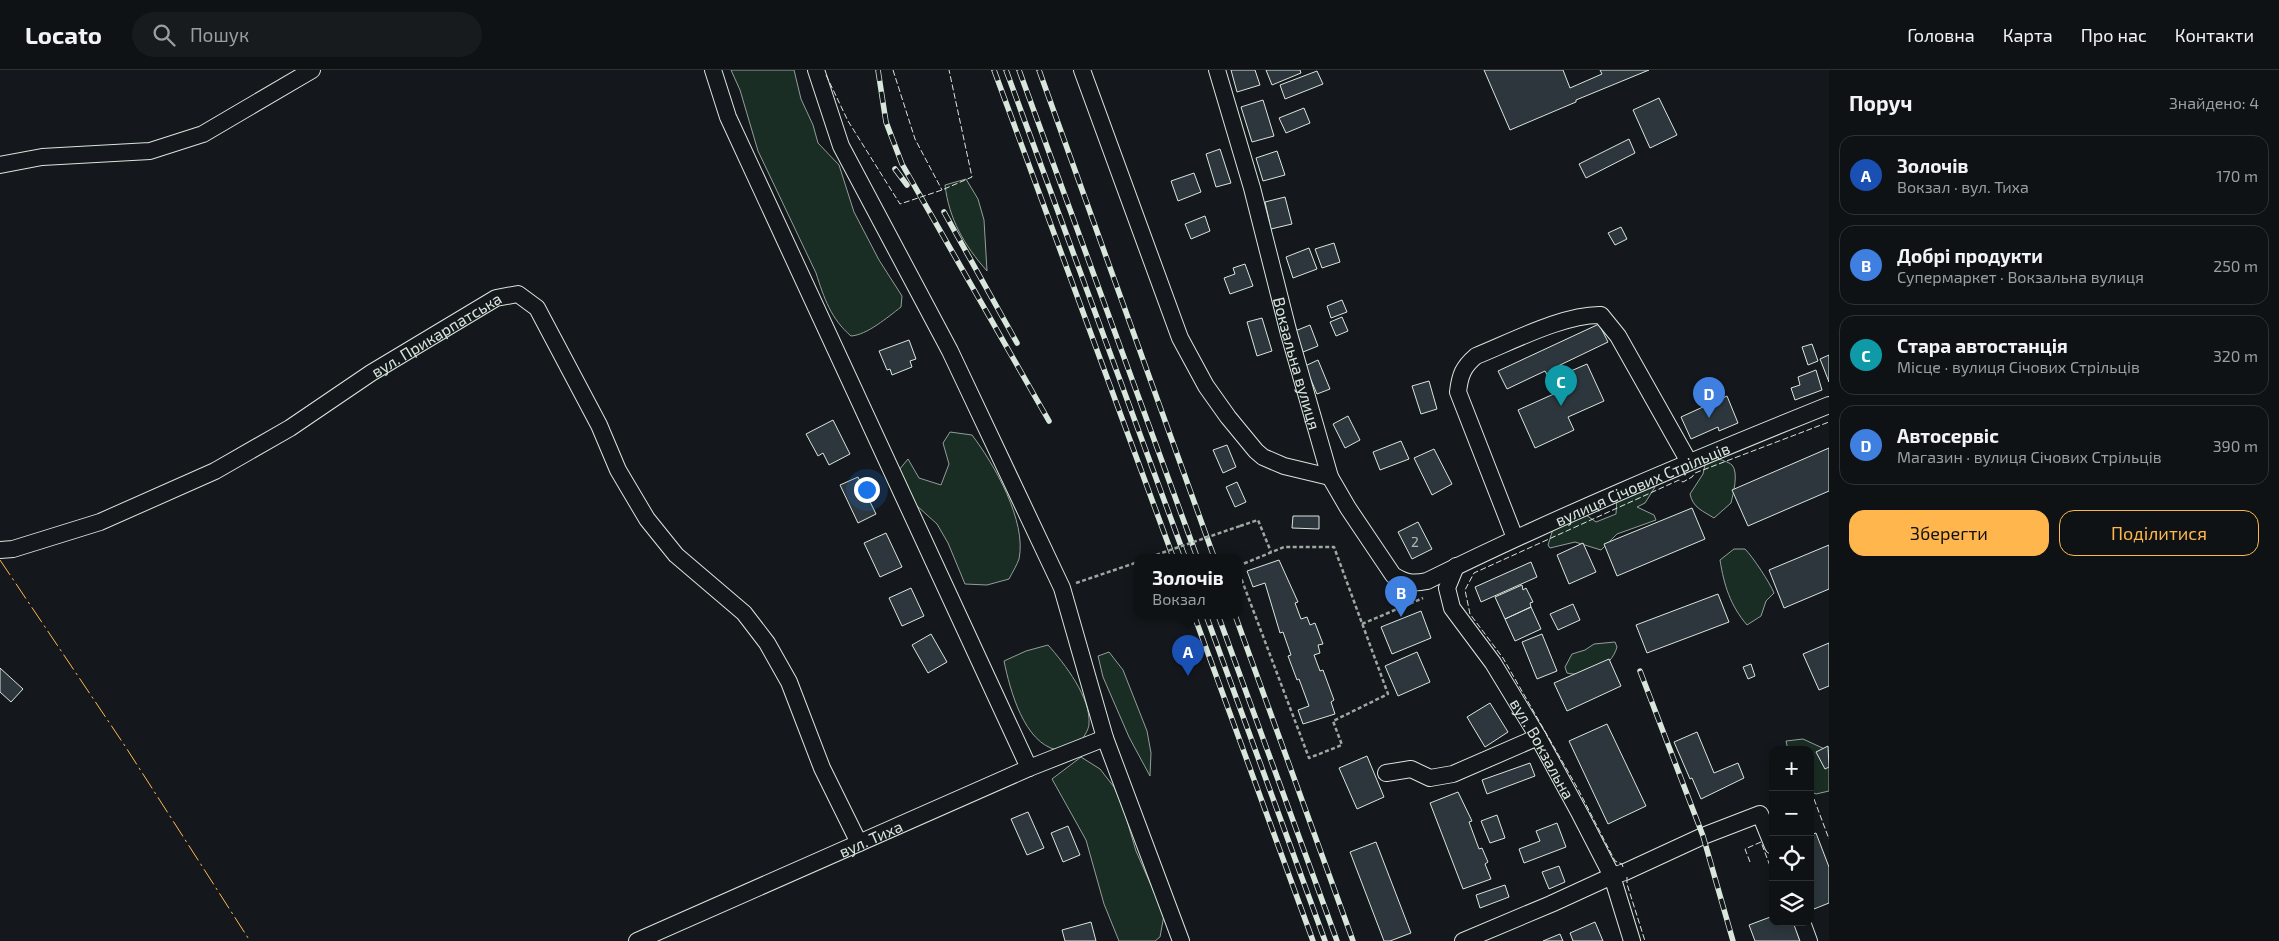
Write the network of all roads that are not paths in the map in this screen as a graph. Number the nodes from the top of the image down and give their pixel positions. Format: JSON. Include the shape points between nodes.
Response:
{"nodes":[{"id":1,"x":312,"y":70,"type":"edge"},
{"id":2,"x":713,"y":70,"type":"edge"},
{"id":3,"x":816,"y":70,"type":"edge"},
{"id":4,"x":1082,"y":70,"type":"edge"},
{"id":5,"x":1217,"y":70,"type":"edge"},
{"id":6,"x":0,"y":165,"type":"edge"},
{"id":7,"x":1829,"y":405,"type":"edge"},
{"id":8,"x":1688,"y":462,"type":"junction"},
{"id":9,"x":1330,"y":477,"type":"junction"},
{"id":10,"x":1515,"y":538,"type":"junction"},
{"id":11,"x":0,"y":550,"type":"edge"},
{"id":12,"x":1456,"y":566,"type":"junction"},
{"id":13,"x":1538,"y":737,"type":"junction"},
{"id":14,"x":1105,"y":738,"type":"junction"},
{"id":15,"x":1029,"y":768,"type":"junction"},
{"id":16,"x":1386,"y":773,"type":"dead end"},
{"id":17,"x":1769,"y":836,"type":"edge"},
{"id":18,"x":859,"y":843,"type":"junction"},
{"id":19,"x":1612,"y":876,"type":"junction"},
{"id":20,"x":1803,"y":926,"type":"edge"},
{"id":21,"x":638,"y":941,"type":"edge"},
{"id":22,"x":1181,"y":941,"type":"edge"},
{"id":23,"x":1463,"y":941,"type":"edge"},
{"id":24,"x":1632,"y":941,"type":"edge"},
{"id":25,"x":1809,"y":941,"type":"edge"}],
"edges":[{"from":1,"to":6,"type":"street","via":[[202,134],[150,151],[42,157]]},
{"from":2,"to":15,"type":"street","via":[[728,117]]},
{"from":3,"to":14,"type":"street","via":[[841,146],[950,352],[1062,588]]},
{"from":4,"to":9,"type":"street","via":[[1180,338],[1206,386],[1256,452],[1284,466]]},
{"from":5,"to":9,"type":"street","name":"Вокзальна вулиця"},
{"from":7,"to":8,"type":"street","name":"вулиця Січових Стрільців"},
{"from":8,"to":10,"type":"street","name":"вулиця Січових Стрільців"},
{"from":8,"to":10,"type":"street","via":[[1618,336],[1600,315],[1571,318],[1476,356],[1460,375],[1458,392]]},
{"from":9,"to":12,"type":"street","name":"Вокзальна вулиця","via":[[1393,575],[1404,582],[1416,583]]},
{"from":10,"to":12,"type":"street","name":"вулиця Січових Стрільців"},
{"from":11,"to":18,"type":"street","name":"вул. Прикарпатська","via":[[13,549],[100,522],[215,470],[290,428],[371,373],[496,298],[518,294],[537,308],[599,425],[618,470],[647,519],[676,554],[744,613],[767,643],[789,682],[822,768]]},
{"from":12,"to":13,"type":"street","name":"вул. Вокзальна","via":[[1447,588],[1452,608],[1493,663]]},
{"from":13,"to":16,"type":"street","via":[[1453,774],[1430,778],[1411,769]]},
{"from":13,"to":19,"type":"street","name":"вул. Вокзальна"},
{"from":14,"to":15,"type":"street","name":"вул. Тиха"},
{"from":14,"to":22,"type":"street"},
{"from":15,"to":18,"type":"street","name":"вул. Тиха"},
{"from":17,"to":19,"type":"street","via":[[1760,814]]},
{"from":18,"to":21,"type":"street","name":"вул. Тиха"},
{"from":19,"to":23,"type":"street"},
{"from":19,"to":24,"type":"street","name":"вул. Вокзальна"},
{"from":20,"to":25,"type":"street"}]}
